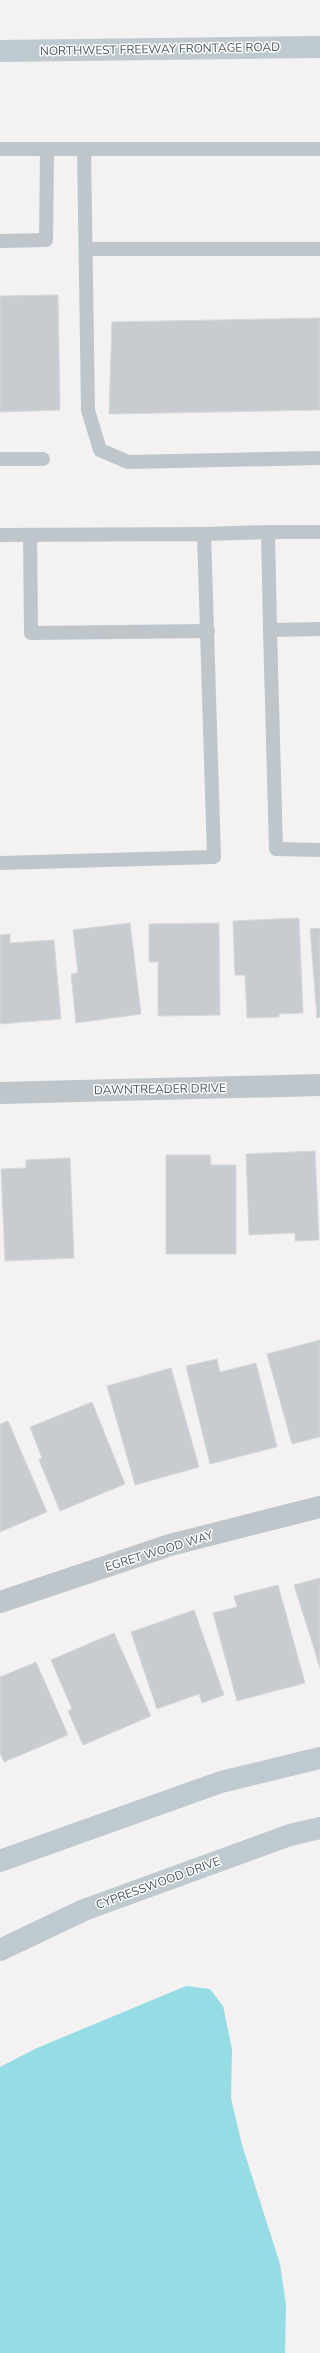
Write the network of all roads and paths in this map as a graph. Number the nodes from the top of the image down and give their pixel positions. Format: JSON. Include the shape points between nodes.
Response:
{"nodes":[{"id":1,"x":320,"y":47,"type":"edge"},
{"id":2,"x":0,"y":51,"type":"edge"},
{"id":3,"x":320,"y":148,"type":"edge"},
{"id":4,"x":0,"y":149,"type":"edge"},
{"id":5,"x":47,"y":149,"type":"junction"},
{"id":6,"x":84,"y":149,"type":"junction"},
{"id":7,"x":0,"y":241,"type":"edge"},
{"id":8,"x":86,"y":249,"type":"junction"},
{"id":9,"x":320,"y":249,"type":"edge"},
{"id":10,"x":43,"y":458,"type":"dead end"},
{"id":11,"x":320,"y":458,"type":"edge"},
{"id":12,"x":0,"y":459,"type":"edge"},
{"id":13,"x":268,"y":532,"type":"junction"},
{"id":14,"x":320,"y":532,"type":"edge"},
{"id":15,"x":204,"y":534,"type":"junction"},
{"id":16,"x":0,"y":535,"type":"edge"},
{"id":17,"x":30,"y":535,"type":"junction"},
{"id":18,"x":320,"y":629,"type":"edge"},
{"id":19,"x":270,"y":630,"type":"junction"},
{"id":20,"x":208,"y":631,"type":"junction"},
{"id":21,"x":320,"y":850,"type":"edge"},
{"id":22,"x":0,"y":863,"type":"edge"},
{"id":23,"x":320,"y":1085,"type":"edge"},
{"id":24,"x":0,"y":1093,"type":"edge"},
{"id":25,"x":320,"y":1507,"type":"edge"},
{"id":26,"x":0,"y":1602,"type":"edge"},
{"id":27,"x":320,"y":1758,"type":"edge"},
{"id":28,"x":320,"y":1828,"type":"edge"},
{"id":29,"x":0,"y":1861,"type":"edge"},
{"id":30,"x":0,"y":1950,"type":"edge"}],
"edges":[{"from":1,"to":2,"type":"main road","name":"NORTHWEST FREEWAY FRONTAGE ROAD"},
{"from":3,"to":6,"type":"lane"},
{"from":4,"to":5,"type":"lane"},
{"from":5,"to":6,"type":"lane"},
{"from":5,"to":7,"type":"lane","via":[[46,240]]},
{"from":6,"to":8,"type":"lane"},
{"from":8,"to":9,"type":"lane"},
{"from":8,"to":11,"type":"lane","via":[[88,410],[100,450],[128,462]]},
{"from":10,"to":12,"type":"lane"},
{"from":13,"to":14,"type":"lane"},
{"from":13,"to":15,"type":"lane"},
{"from":13,"to":19,"type":"lane"},
{"from":15,"to":17,"type":"lane"},
{"from":15,"to":20,"type":"lane"},
{"from":16,"to":17,"type":"lane"},
{"from":17,"to":20,"type":"lane","via":[[31,633]]},
{"from":18,"to":19,"type":"lane"},
{"from":19,"to":21,"type":"lane","via":[[276,849]]},
{"from":20,"to":22,"type":"lane","via":[[214,857]]},
{"from":23,"to":24,"type":"street","name":"DAWNTREADER DRIVE"},
{"from":25,"to":26,"type":"street","name":"EGRET WOOD WAY","via":[[170,1545]]},
{"from":27,"to":29,"type":"main road","via":[[221,1782]]},
{"from":28,"to":30,"type":"main road","name":"CYPRESSWOOD DRIVE","via":[[290,1835],[84,1910]]}]}
